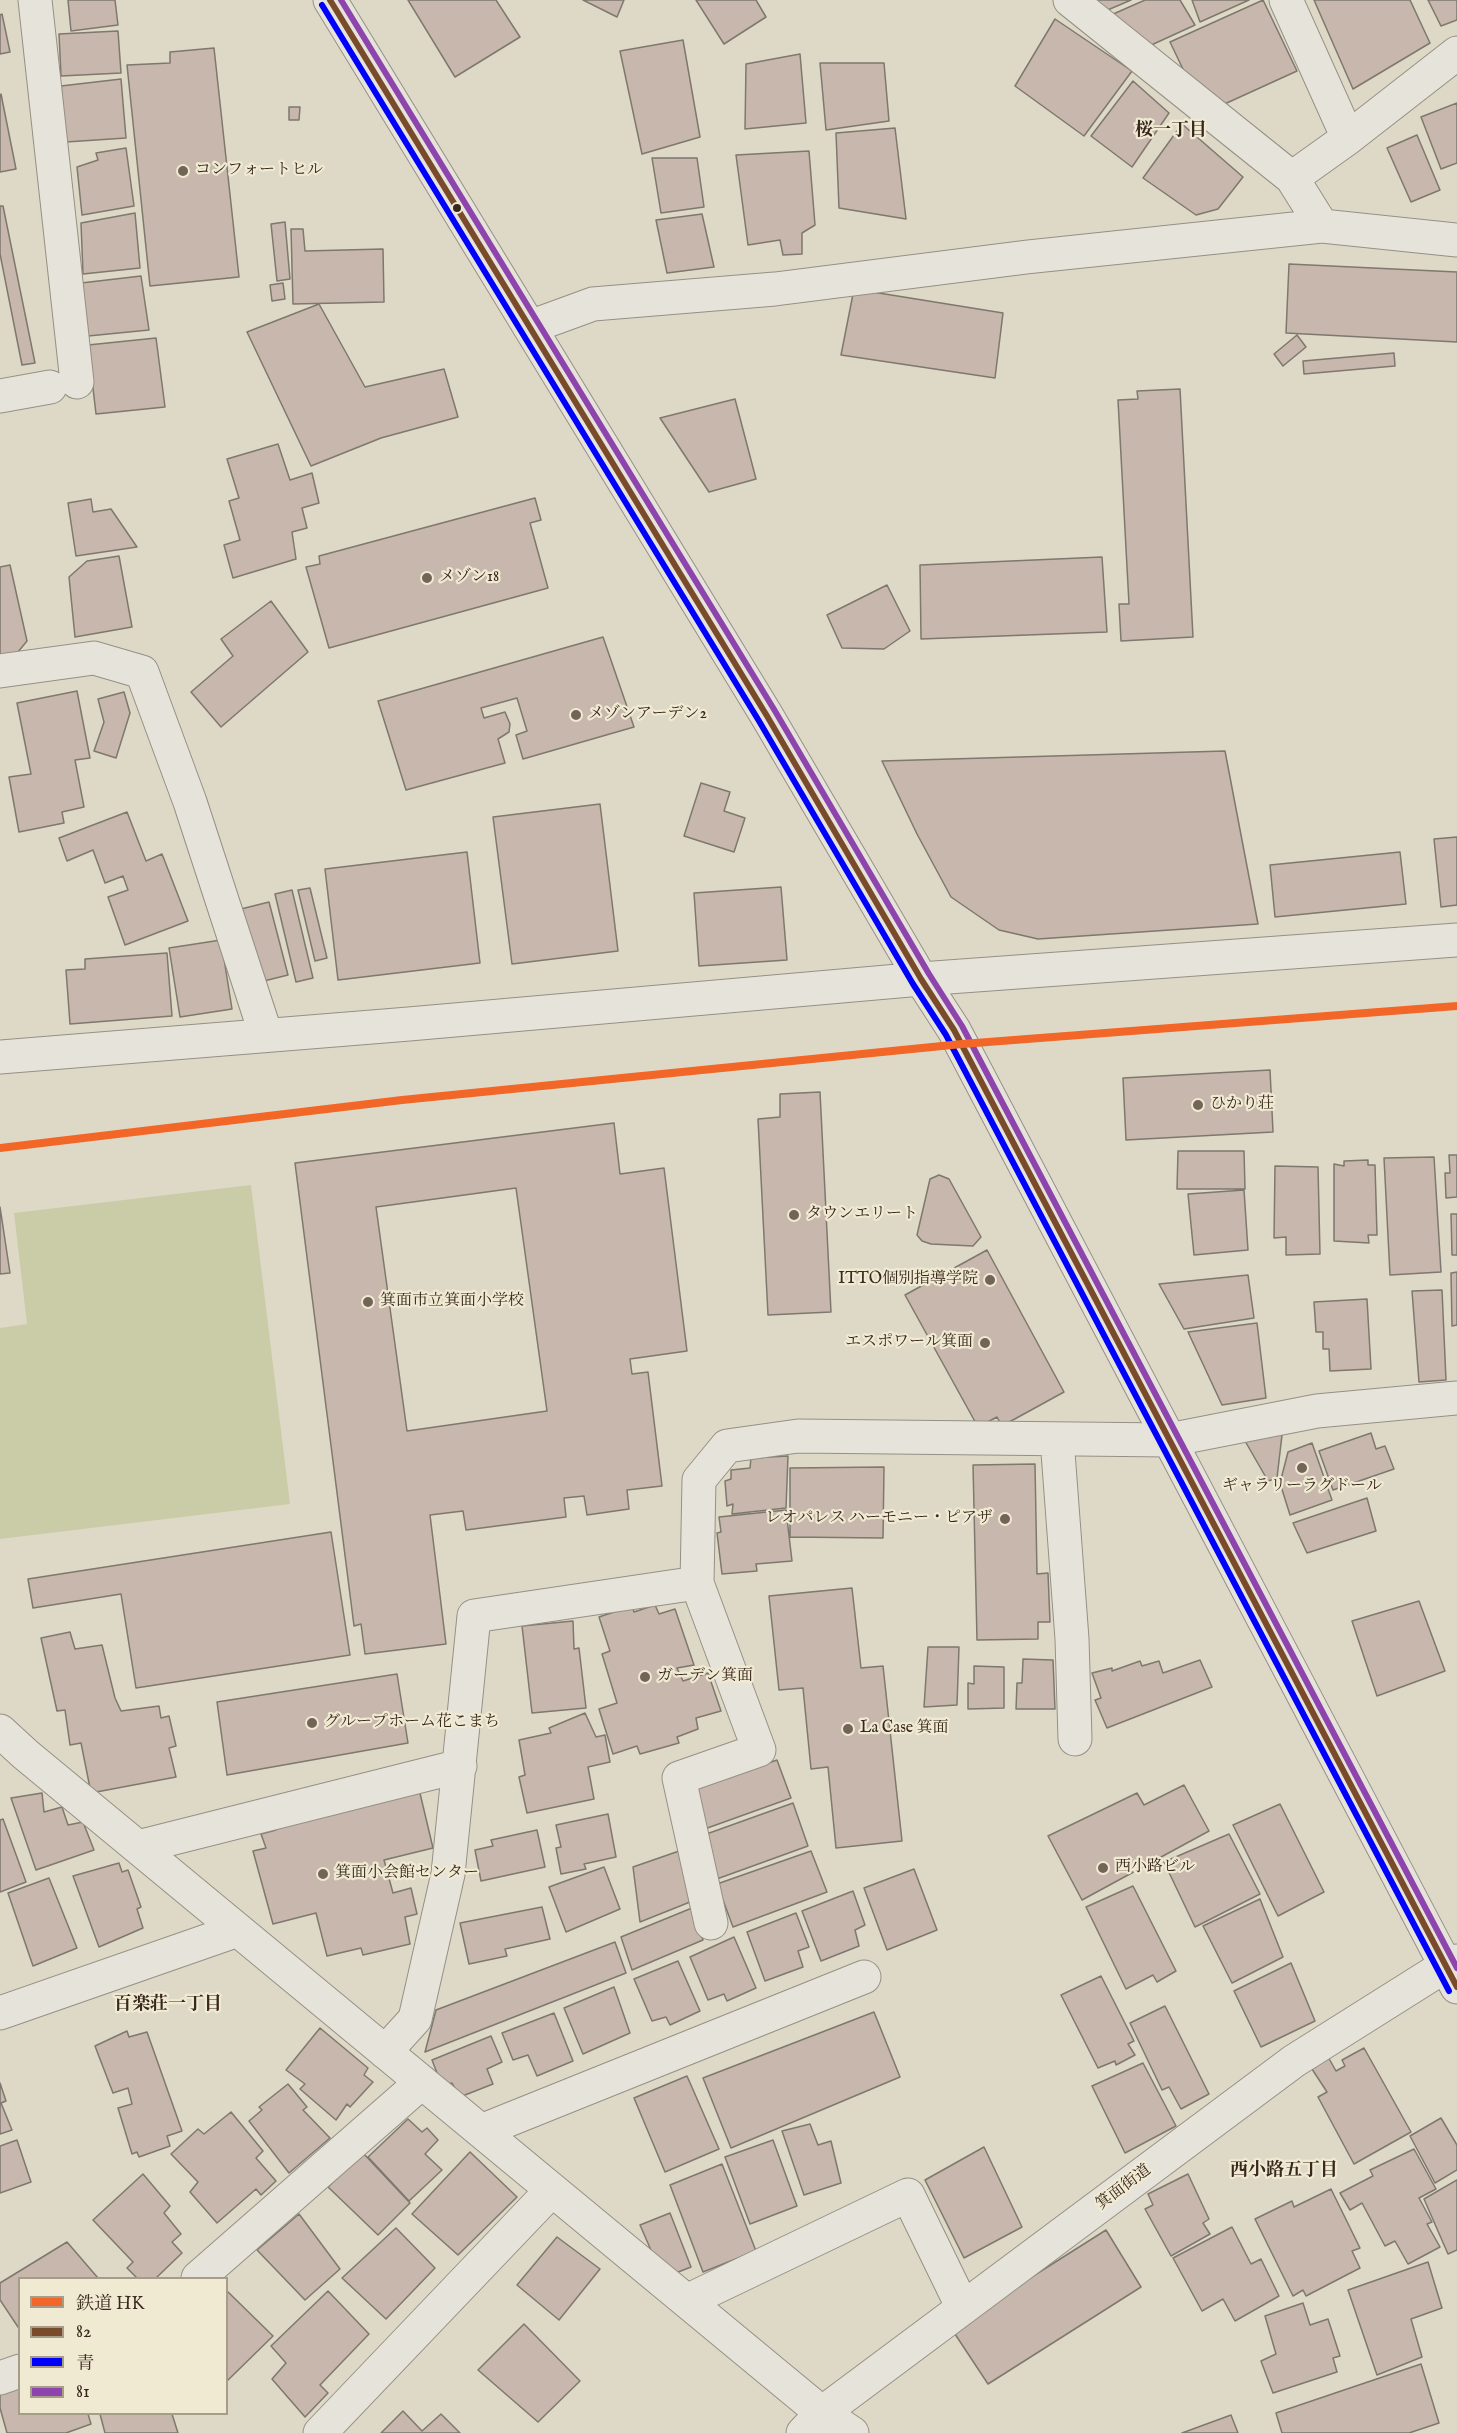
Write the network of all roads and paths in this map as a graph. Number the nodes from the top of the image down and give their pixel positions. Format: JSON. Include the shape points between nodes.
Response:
{"nodes":[{"id":1,"x":36,"y":0,"type":"edge"},
{"id":2,"x":330,"y":0,"type":"edge"},
{"id":3,"x":1070,"y":0,"type":"edge"},
{"id":4,"x":1286,"y":0,"type":"edge"},
{"id":5,"x":1457,"y":53,"type":"edge"},
{"id":6,"x":1348,"y":138,"type":"junction"},
{"id":7,"x":1292,"y":178,"type":"junction"},
{"id":8,"x":1322,"y":226,"type":"junction"},
{"id":9,"x":1457,"y":240,"type":"edge"},
{"id":10,"x":530,"y":327,"type":"junction"},
{"id":11,"x":0,"y":396,"type":"edge"},
{"id":12,"x":0,"y":671,"type":"edge"},
{"id":13,"x":1457,"y":940,"type":"edge"},
{"id":14,"x":921,"y":979,"type":"junction"},
{"id":15,"x":266,"y":1035,"type":"junction"},
{"id":16,"x":0,"y":1057,"type":"edge"},
{"id":17,"x":1457,"y":1398,"type":"edge"},
{"id":18,"x":1057,"y":1438,"type":"junction"},
{"id":19,"x":1169,"y":1440,"type":"junction"},
{"id":20,"x":697,"y":1583,"type":"junction"},
{"id":21,"x":0,"y":1731,"type":"edge"},
{"id":22,"x":1075,"y":1739,"type":"dead end"},
{"id":23,"x":12,"y":1758,"type":"edge"},
{"id":24,"x":460,"y":1766,"type":"junction"},
{"id":25,"x":138,"y":1847,"type":"junction"},
{"id":26,"x":711,"y":1923,"type":"dead end"},
{"id":27,"x":237,"y":1930,"type":"junction"},
{"id":28,"x":1453,"y":1971,"type":"edge"},
{"id":29,"x":864,"y":1977,"type":"dead end"},
{"id":30,"x":0,"y":2013,"type":"edge"},
{"id":31,"x":385,"y":2052,"type":"junction"},
{"id":32,"x":422,"y":2082,"type":"junction"},
{"id":33,"x":481,"y":2131,"type":"junction"},
{"id":34,"x":552,"y":2190,"type":"junction"},
{"id":35,"x":199,"y":2277,"type":"edge"},
{"id":36,"x":687,"y":2301,"type":"junction"},
{"id":37,"x":963,"y":2308,"type":"junction"},
{"id":38,"x":18,"y":2372,"type":"edge"},
{"id":39,"x":0,"y":2378,"type":"edge"},
{"id":40,"x":813,"y":2423,"type":"edge"},
{"id":41,"x":320,"y":2433,"type":"edge"},
{"id":42,"x":852,"y":2433,"type":"edge"}],
"edges":[{"from":1,"to":11,"type":"street","via":[[64,384]]},
{"from":2,"to":10,"type":"street"},
{"from":3,"to":7,"type":"street"},
{"from":4,"to":6,"type":"street"},
{"from":5,"to":6,"type":"street"},
{"from":6,"to":7,"type":"street"},
{"from":7,"to":8,"type":"street"},
{"from":8,"to":9,"type":"street"},
{"from":8,"to":10,"type":"street","via":[[775,289],[593,304]]},
{"from":10,"to":14,"type":"street","via":[[767,716]]},
{"from":12,"to":15,"type":"street","via":[[94,658],[142,672],[190,802]]},
{"from":13,"to":14,"type":"street"},
{"from":14,"to":15,"type":"street"},
{"from":14,"to":19,"type":"street","via":[[962,1044]]},
{"from":15,"to":16,"type":"street"},
{"from":17,"to":19,"type":"street","via":[[1317,1411]]},
{"from":18,"to":19,"type":"street"},
{"from":18,"to":20,"type":"street","via":[[798,1436],[727,1446],[699,1480]]},
{"from":18,"to":22,"type":"street"},
{"from":19,"to":28,"type":"street"},
{"from":20,"to":24,"type":"street","via":[[474,1616]]},
{"from":20,"to":26,"type":"street","via":[[759,1750],[679,1779]]},
{"from":21,"to":23,"type":"street"},
{"from":23,"to":25,"type":"street"},
{"from":24,"to":25,"type":"street"},
{"from":24,"to":31,"type":"street","via":[[448,1874],[415,2019]]},
{"from":25,"to":27,"type":"street"},
{"from":27,"to":30,"type":"street"},
{"from":27,"to":31,"type":"street"},
{"from":28,"to":37,"type":"street","name":"箕面街道","via":[[1294,2061]]},
{"from":29,"to":33,"type":"street"},
{"from":31,"to":32,"type":"street"},
{"from":32,"to":33,"type":"street"},
{"from":32,"to":35,"type":"street"},
{"from":33,"to":34,"type":"street"},
{"from":34,"to":36,"type":"street"},
{"from":34,"to":41,"type":"street"},
{"from":36,"to":37,"type":"street","via":[[908,2195]]},
{"from":36,"to":40,"type":"street"},
{"from":37,"to":40,"type":"street","name":"箕面街道"},
{"from":38,"to":39,"type":"street"},
{"from":40,"to":42,"type":"street"}]}
